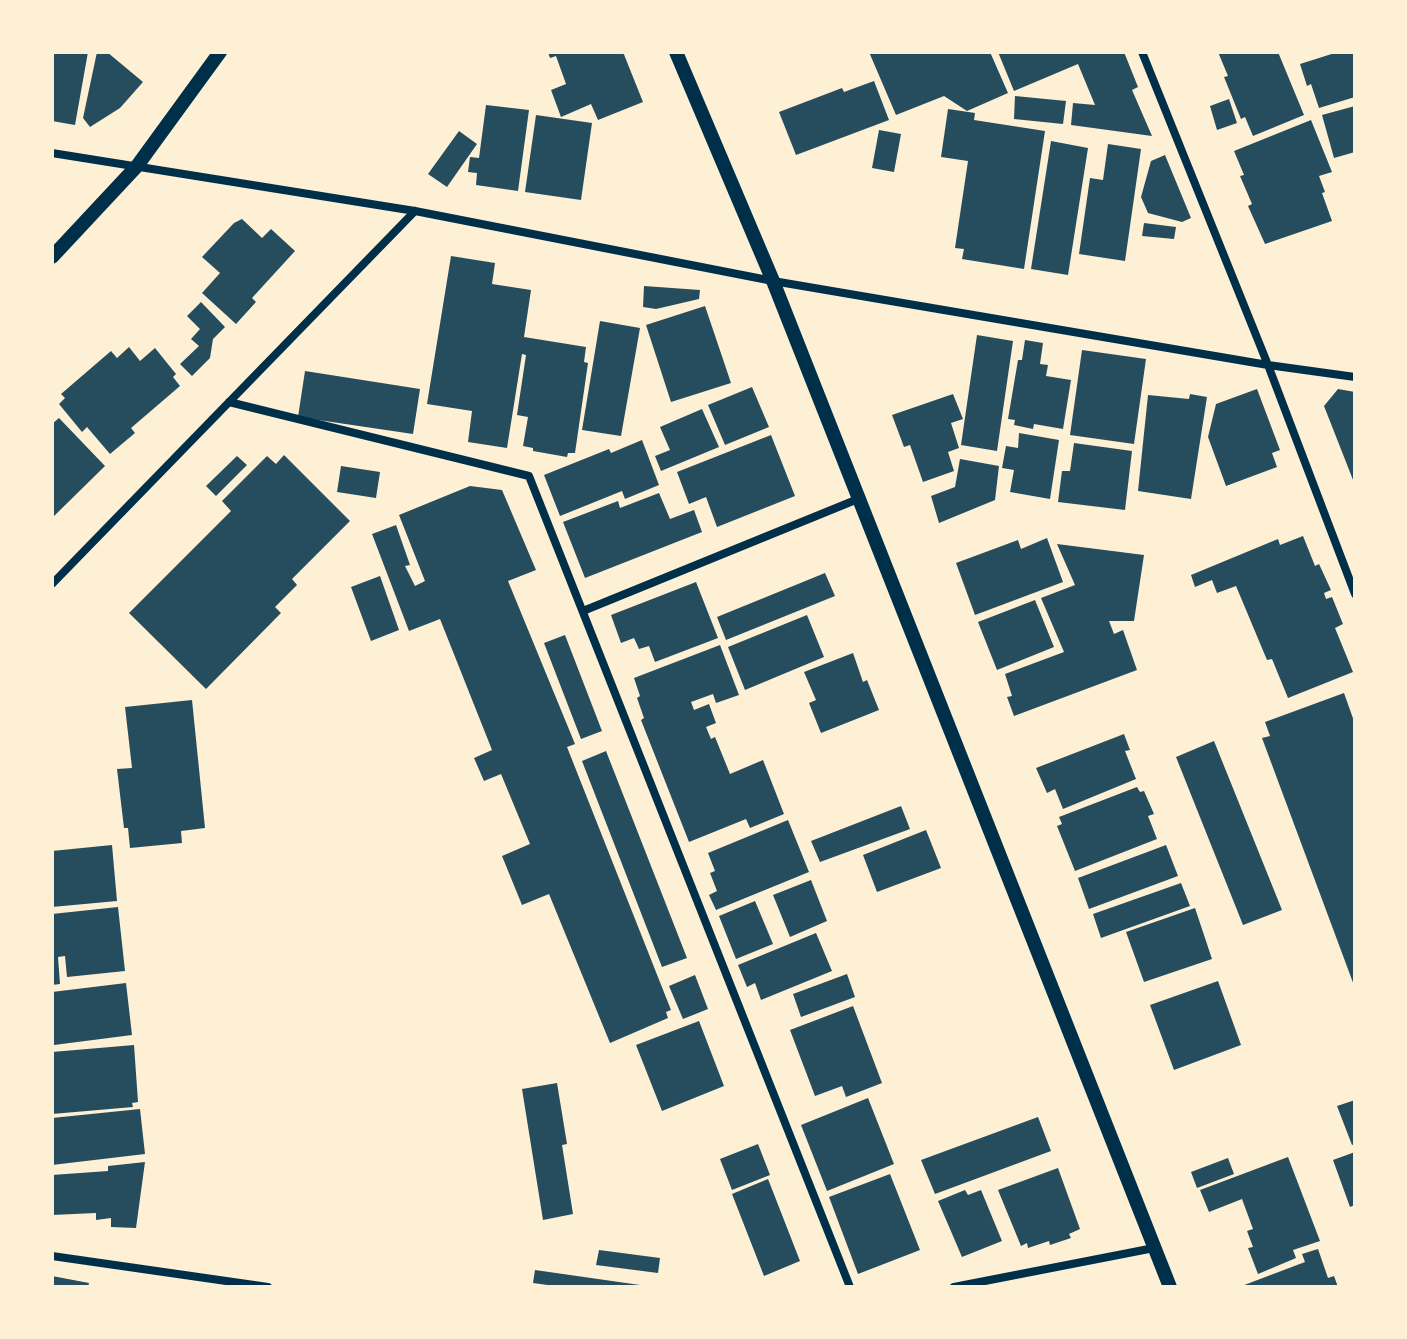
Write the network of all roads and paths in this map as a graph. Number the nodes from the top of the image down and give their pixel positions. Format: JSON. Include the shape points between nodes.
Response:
{"nodes":[{"id":1,"x":220,"y":52,"type":"edge"},
{"id":2,"x":676,"y":52,"type":"edge"},
{"id":3,"x":1142,"y":52,"type":"edge"},
{"id":4,"x":52,"y":153,"type":"edge"},
{"id":5,"x":137,"y":166,"type":"junction"},
{"id":6,"x":415,"y":211,"type":"junction"},
{"id":7,"x":52,"y":257,"type":"edge"},
{"id":8,"x":773,"y":281,"type":"junction"},
{"id":9,"x":1268,"y":365,"type":"junction"},
{"id":10,"x":1355,"y":377,"type":"edge"},
{"id":11,"x":229,"y":402,"type":"junction"},
{"id":12,"x":858,"y":499,"type":"junction"},
{"id":13,"x":52,"y":584,"type":"edge"},
{"id":14,"x":1355,"y":594,"type":"edge"},
{"id":15,"x":583,"y":611,"type":"junction"},
{"id":16,"x":1154,"y":1248,"type":"junction"},
{"id":17,"x":52,"y":1256,"type":"edge"},
{"id":18,"x":268,"y":1287,"type":"edge"},
{"id":19,"x":850,"y":1287,"type":"edge"},
{"id":20,"x":954,"y":1287,"type":"edge"},
{"id":21,"x":1170,"y":1287,"type":"edge"}],
"edges":[{"from":1,"to":5,"type":"street"},
{"from":2,"to":8,"type":"street"},
{"from":3,"to":9,"type":"street"},
{"from":4,"to":5,"type":"street"},
{"from":5,"to":6,"type":"street"},
{"from":5,"to":7,"type":"street"},
{"from":6,"to":8,"type":"street"},
{"from":6,"to":11,"type":"street"},
{"from":8,"to":9,"type":"street"},
{"from":8,"to":12,"type":"street"},
{"from":9,"to":10,"type":"street"},
{"from":9,"to":14,"type":"street"},
{"from":11,"to":13,"type":"street"},
{"from":11,"to":15,"type":"street","via":[[529,476]]},
{"from":12,"to":15,"type":"street"},
{"from":12,"to":16,"type":"street"},
{"from":15,"to":19,"type":"street"},
{"from":16,"to":20,"type":"street"},
{"from":16,"to":21,"type":"street"},
{"from":17,"to":18,"type":"street"}]}
